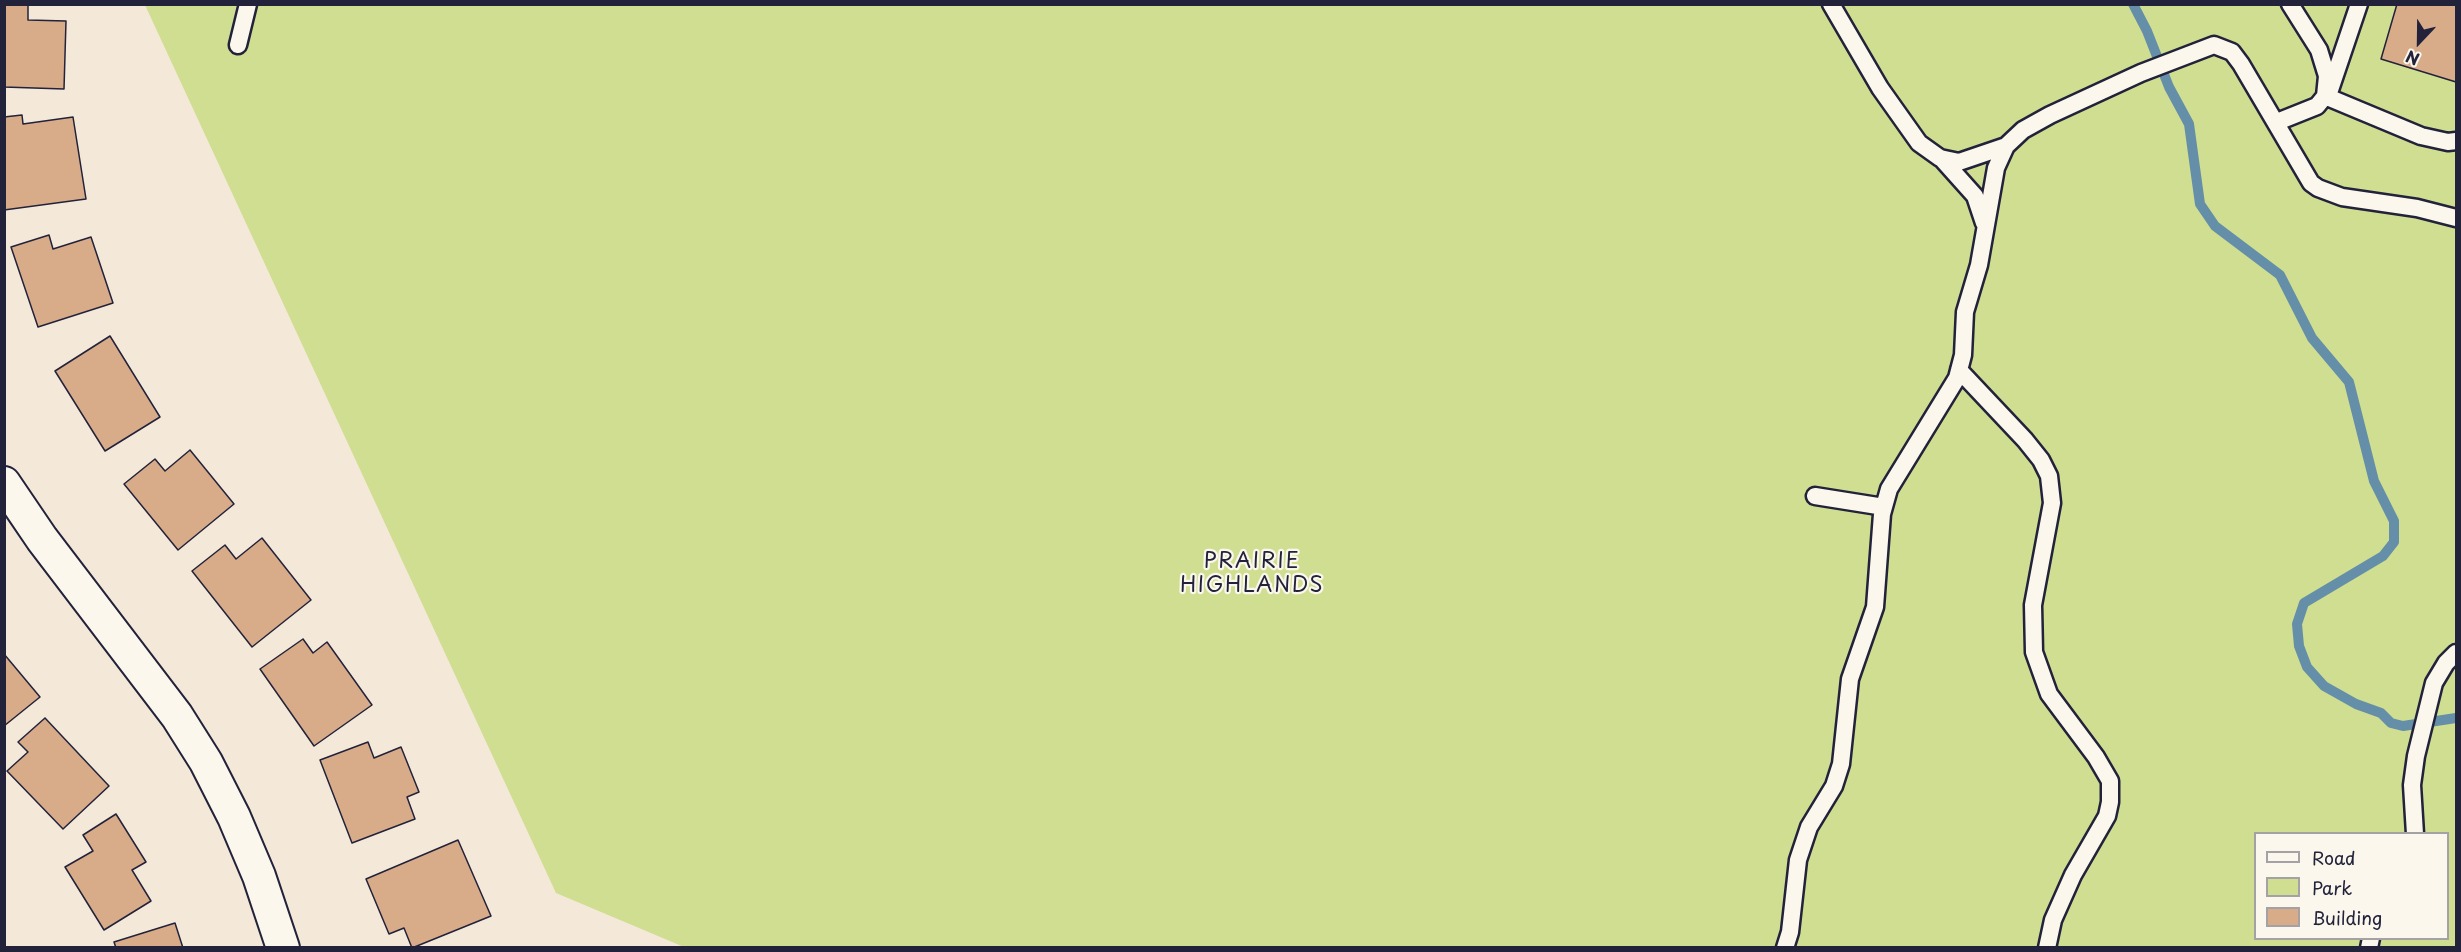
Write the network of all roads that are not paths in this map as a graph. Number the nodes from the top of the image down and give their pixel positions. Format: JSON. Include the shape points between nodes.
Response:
{"nodes":[{"id":1,"x":248,"y":4,"type":"edge"},
{"id":2,"x":1831,"y":4,"type":"edge"},
{"id":3,"x":2290,"y":4,"type":"edge"},
{"id":4,"x":2359,"y":4,"type":"edge"},
{"id":5,"x":238,"y":45,"type":"dead end"},
{"id":6,"x":2325,"y":96,"type":"junction"},
{"id":7,"x":2277,"y":122,"type":"junction"},
{"id":8,"x":2457,"y":141,"type":"edge"},
{"id":9,"x":2006,"y":146,"type":"junction"},
{"id":10,"x":1940,"y":158,"type":"junction"},
{"id":11,"x":2457,"y":218,"type":"edge"},
{"id":12,"x":1985,"y":224,"type":"junction"},
{"id":13,"x":1959,"y":370,"type":"junction"},
{"id":14,"x":4,"y":483,"type":"edge"},
{"id":15,"x":1815,"y":496,"type":"dead end"},
{"id":16,"x":1884,"y":507,"type":"junction"},
{"id":17,"x":2457,"y":653,"type":"edge"},
{"id":18,"x":2415,"y":832,"type":"edge"},
{"id":19,"x":282,"y":948,"type":"edge"},
{"id":20,"x":1785,"y":948,"type":"edge"},
{"id":21,"x":2047,"y":948,"type":"edge"}],
"edges":[{"from":1,"to":5,"type":"lane"},
{"from":2,"to":10,"type":"lane","via":[[1880,88],[1919,143]]},
{"from":3,"to":6,"type":"lane","via":[[2319,50],[2327,76]]},
{"from":4,"to":6,"type":"lane"},
{"from":6,"to":7,"type":"lane","via":[[2317,106]]},
{"from":6,"to":8,"type":"lane","via":[[2421,136]]},
{"from":7,"to":9,"type":"lane","via":[[2232,52],[2214,45],[2140,73],[2050,115],[2023,130]]},
{"from":7,"to":11,"type":"lane","via":[[2318,188],[2342,197]]},
{"from":9,"to":10,"type":"lane","via":[[1959,162]]},
{"from":9,"to":12,"type":"lane","via":[[1996,168]]},
{"from":10,"to":12,"type":"lane","via":[[1975,196]]},
{"from":12,"to":13,"type":"lane","via":[[1979,265],[1965,312]]},
{"from":13,"to":16,"type":"lane","via":[[1889,489]]},
{"from":13,"to":21,"type":"lane","via":[[2025,440],[2049,476],[2052,503],[2033,605],[2034,652],[2049,694],[2110,781],[2107,816],[2068,885],[2053,920]]},
{"from":14,"to":19,"type":"street","via":[[42,539],[172,708],[206,762],[259,876]]},
{"from":15,"to":16,"type":"lane"},
{"from":16,"to":20,"type":"lane","via":[[1875,607],[1850,679],[1841,764],[1834,786],[1809,827],[1798,860]]},
{"from":17,"to":18,"type":"lane","via":[[2434,683],[2416,756],[2412,785]]}]}
